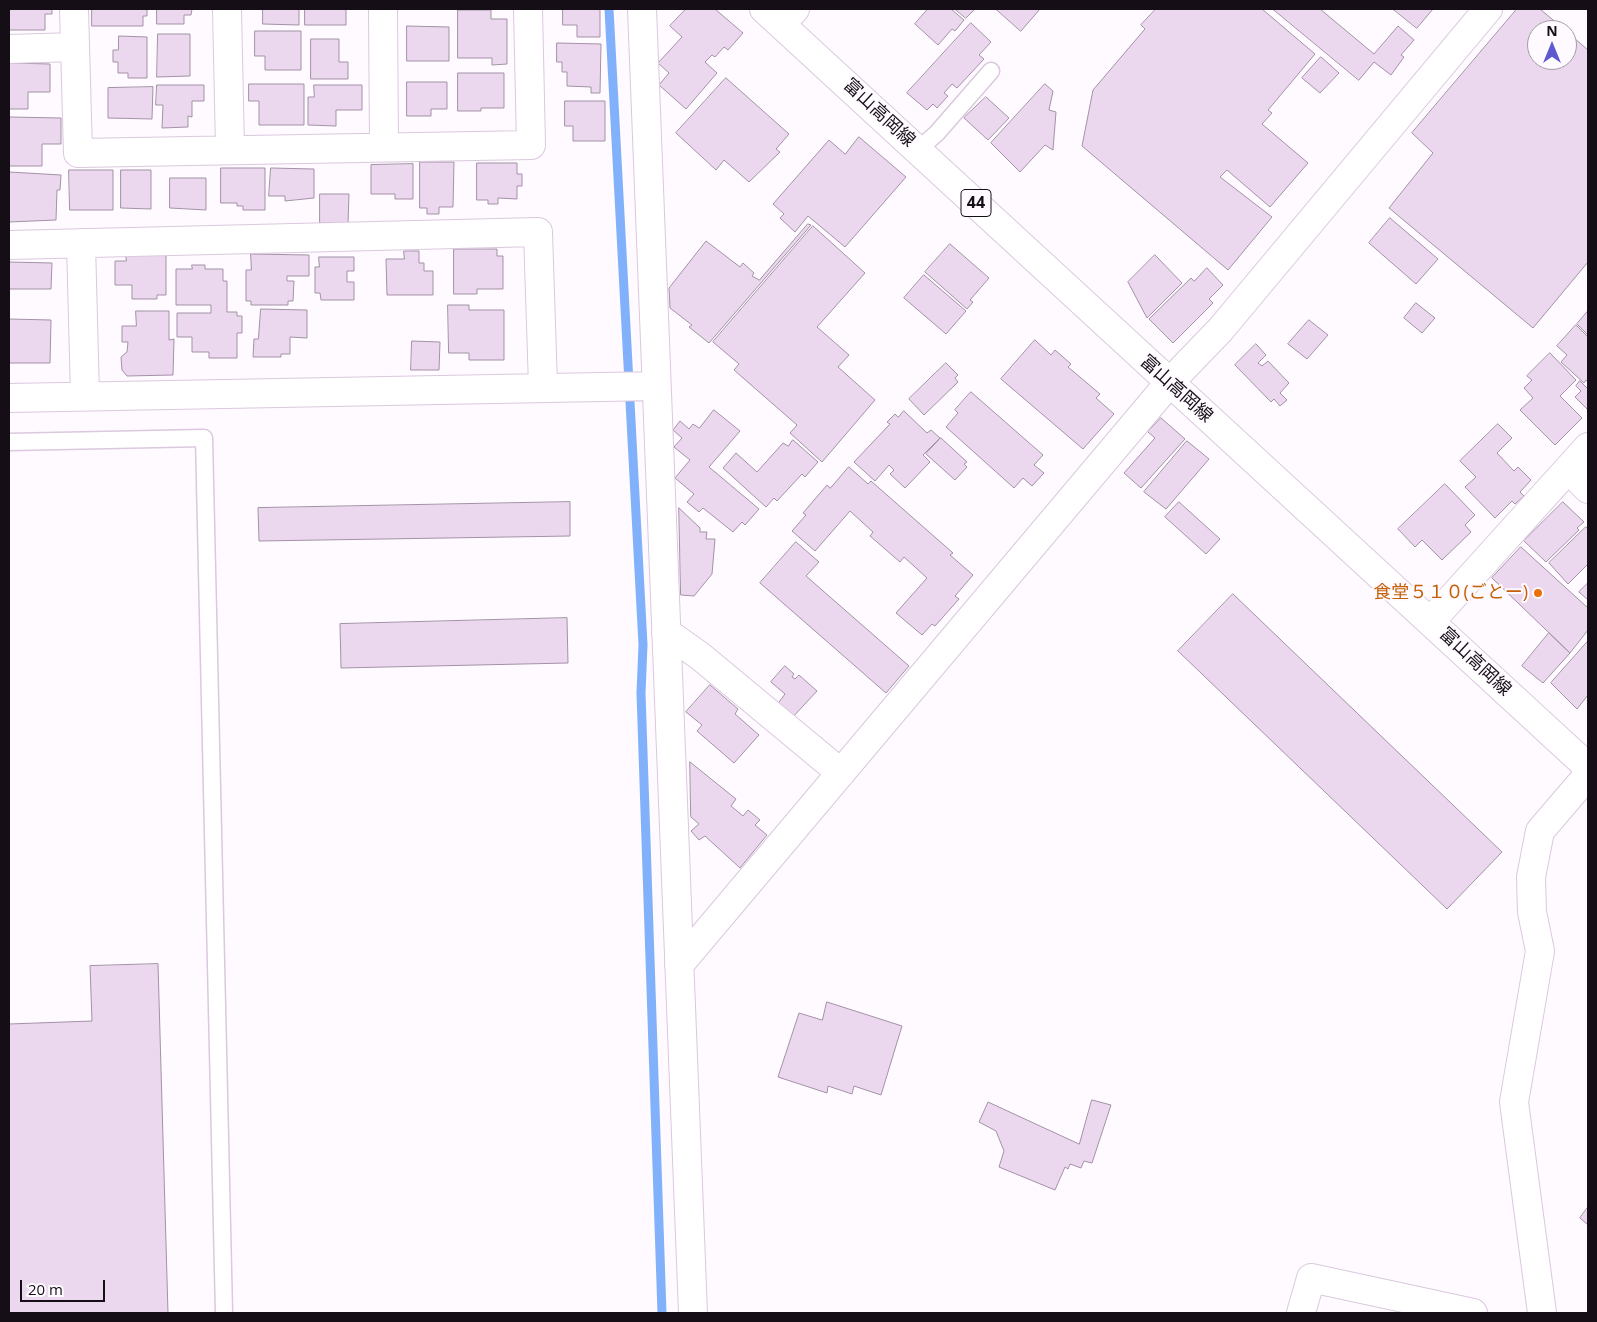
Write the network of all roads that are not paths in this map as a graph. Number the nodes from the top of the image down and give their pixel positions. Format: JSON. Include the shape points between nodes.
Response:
{"nodes":[{"id":1,"x":74,"y":9,"type":"edge"},
{"id":2,"x":227,"y":9,"type":"edge"},
{"id":3,"x":382,"y":9,"type":"edge"},
{"id":4,"x":528,"y":9,"type":"edge"},
{"id":5,"x":642,"y":9,"type":"edge"},
{"id":6,"x":1488,"y":9,"type":"edge"},
{"id":7,"x":780,"y":13,"type":"edge"},
{"id":8,"x":75,"y":48,"type":"junction"},
{"id":9,"x":9,"y":49,"type":"edge"},
{"id":10,"x":991,"y":71,"type":"dead end"},
{"id":11,"x":384,"y":147,"type":"junction"},
{"id":12,"x":230,"y":149,"type":"junction"},
{"id":13,"x":918,"y":150,"type":"junction"},
{"id":14,"x":81,"y":243,"type":"junction"},
{"id":15,"x":9,"y":245,"type":"edge"},
{"id":16,"x":1170,"y":382,"type":"junction"},
{"id":17,"x":544,"y":386,"type":"junction"},
{"id":18,"x":656,"y":386,"type":"junction"},
{"id":19,"x":85,"y":396,"type":"junction"},
{"id":20,"x":9,"y":398,"type":"edge"},
{"id":21,"x":9,"y":442,"type":"edge"},
{"id":22,"x":1588,"y":447,"type":"edge"},
{"id":23,"x":1568,"y":469,"type":"junction"},
{"id":24,"x":1588,"y":489,"type":"edge"},
{"id":25,"x":1431,"y":621,"type":"junction"},
{"id":26,"x":666,"y":632,"type":"junction"},
{"id":27,"x":1588,"y":767,"type":"edge"},
{"id":28,"x":840,"y":773,"type":"junction"},
{"id":29,"x":1588,"y":775,"type":"edge"},
{"id":30,"x":679,"y":965,"type":"junction"},
{"id":31,"x":224,"y":1313,"type":"edge"},
{"id":32,"x":693,"y":1313,"type":"edge"},
{"id":33,"x":1301,"y":1313,"type":"edge"},
{"id":34,"x":1473,"y":1313,"type":"edge"},
{"id":35,"x":1542,"y":1313,"type":"edge"}],
"edges":[{"from":1,"to":8,"type":"street"},
{"from":2,"to":12,"type":"street"},
{"from":3,"to":11,"type":"street"},
{"from":4,"to":11,"type":"street","via":[[531,145]]},
{"from":5,"to":18,"type":"street"},
{"from":6,"to":16,"type":"street","via":[[1221,329]]},
{"from":7,"to":13,"type":"street","name":"富山高岡線","number":"44"},
{"from":8,"to":9,"type":"street"},
{"from":8,"to":12,"type":"street","via":[[78,153]]},
{"from":10,"to":13,"type":"lane"},
{"from":11,"to":12,"type":"street"},
{"from":13,"to":16,"type":"street","name":"富山高岡線","number":"44"},
{"from":14,"to":15,"type":"street"},
{"from":14,"to":17,"type":"street","via":[[538,232]]},
{"from":14,"to":19,"type":"street"},
{"from":16,"to":25,"type":"street","name":"富山高岡線","number":"44"},
{"from":16,"to":28,"type":"street"},
{"from":17,"to":18,"type":"street"},
{"from":17,"to":19,"type":"street"},
{"from":18,"to":26,"type":"street"},
{"from":19,"to":20,"type":"street"},
{"from":21,"to":31,"type":"lane","via":[[204,438]]},
{"from":22,"to":23,"type":"street"},
{"from":23,"to":24,"type":"street"},
{"from":23,"to":25,"type":"street"},
{"from":25,"to":27,"type":"street","name":"富山高岡線","number":"44"},
{"from":26,"to":28,"type":"street","via":[[700,656]]},
{"from":26,"to":30,"type":"street"},
{"from":28,"to":30,"type":"street"},
{"from":29,"to":35,"type":"street","via":[[1540,831],[1530,877],[1532,912],[1540,951],[1514,1102]]},
{"from":30,"to":32,"type":"street"},
{"from":33,"to":34,"type":"street","via":[[1311,1278]]}]}
